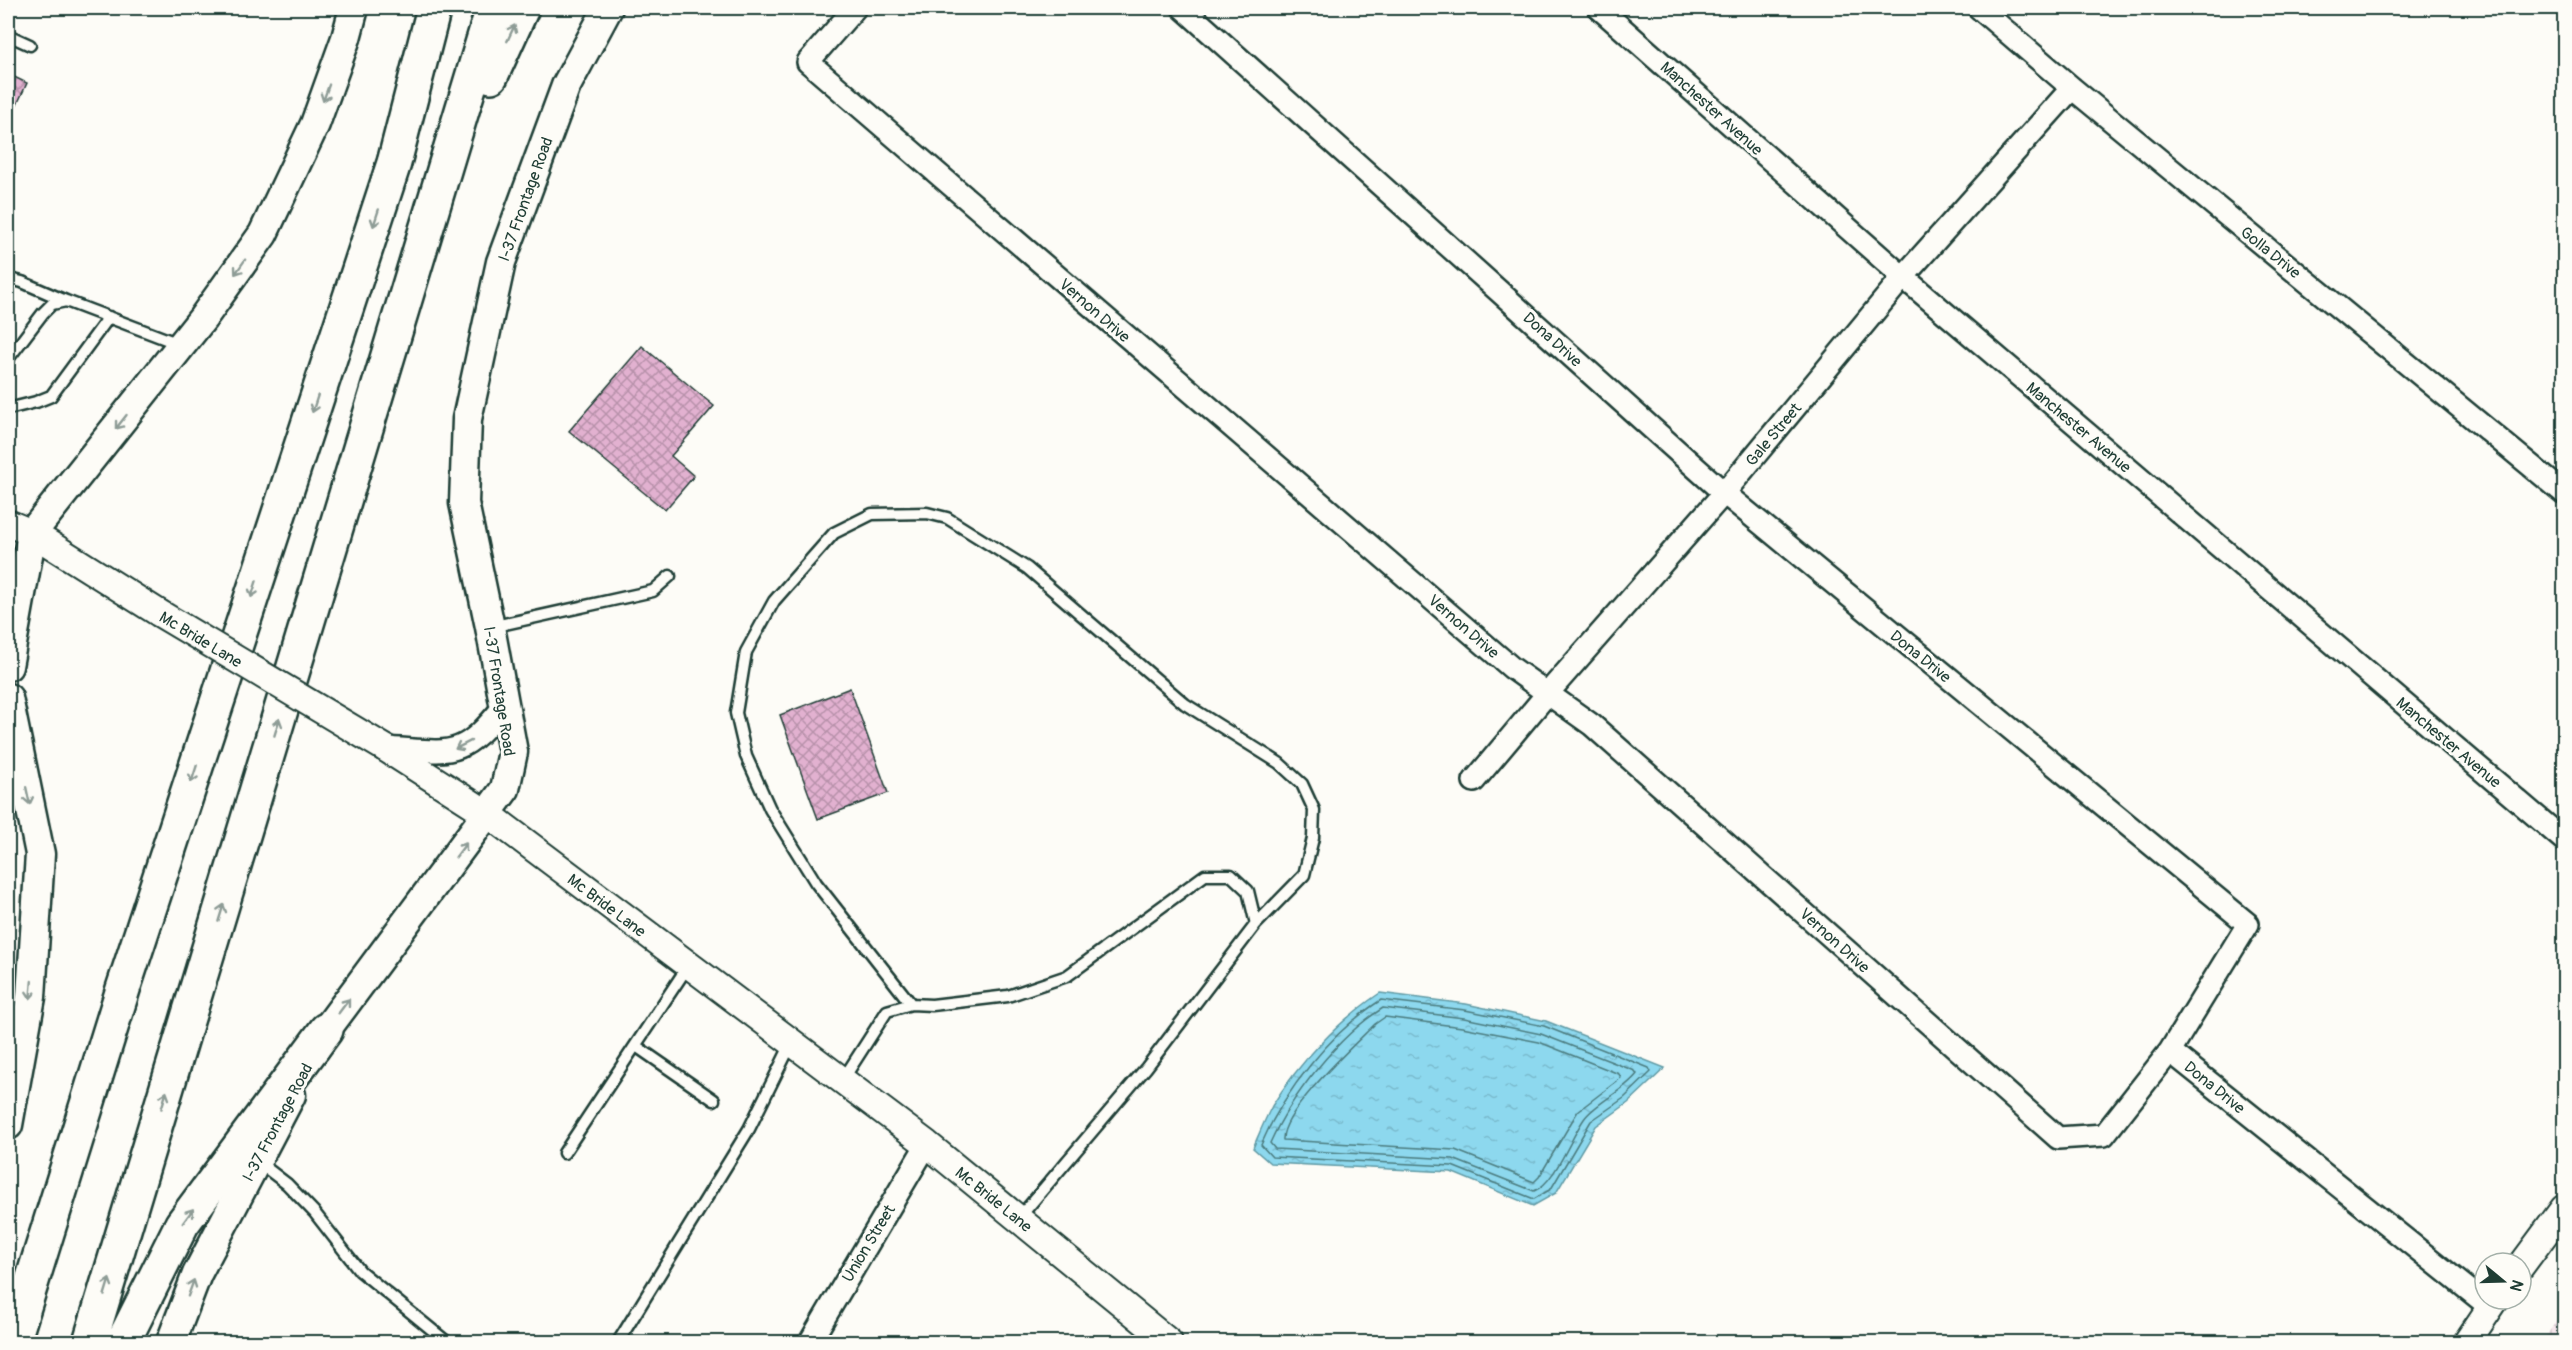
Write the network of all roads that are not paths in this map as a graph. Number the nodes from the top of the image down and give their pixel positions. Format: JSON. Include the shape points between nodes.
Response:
{"nodes":[{"id":1,"x":354,"y":8,"type":"edge"},
{"id":2,"x":414,"y":8,"type":"edge"},
{"id":3,"x":434,"y":8,"type":"edge"},
{"id":4,"x":493,"y":8,"type":"edge"},
{"id":5,"x":522,"y":8,"type":"edge"},
{"id":6,"x":608,"y":8,"type":"edge"},
{"id":7,"x":855,"y":8,"type":"edge"},
{"id":8,"x":1183,"y":8,"type":"edge"},
{"id":9,"x":1599,"y":8,"type":"edge"},
{"id":10,"x":1979,"y":8,"type":"edge"},
{"id":11,"x":8,"y":35,"type":"edge"},
{"id":12,"x":30,"y":45,"type":"dead end"},
{"id":13,"x":2072,"y":88,"type":"junction"},
{"id":14,"x":394,"y":162,"type":"junction"},
{"id":15,"x":443,"y":182,"type":"junction"},
{"id":16,"x":1903,"y":277,"type":"junction"},
{"id":17,"x":8,"y":285,"type":"edge"},
{"id":18,"x":66,"y":301,"type":"junction"},
{"id":19,"x":109,"y":317,"type":"junction"},
{"id":20,"x":182,"y":346,"type":"junction"},
{"id":21,"x":8,"y":359,"type":"edge"},
{"id":22,"x":8,"y":409,"type":"edge"},
{"id":23,"x":1724,"y":493,"type":"junction"},
{"id":24,"x":2565,"y":493,"type":"edge"},
{"id":25,"x":20,"y":528,"type":"edge"},
{"id":26,"x":670,"y":576,"type":"dead end"},
{"id":27,"x":490,"y":627,"type":"junction"},
{"id":28,"x":8,"y":666,"type":"edge"},
{"id":29,"x":1547,"y":694,"type":"junction"},
{"id":30,"x":8,"y":698,"type":"edge"},
{"id":31,"x":504,"y":705,"type":"junction"},
{"id":32,"x":385,"y":748,"type":"junction"},
{"id":33,"x":1474,"y":781,"type":"dead end"},
{"id":34,"x":488,"y":814,"type":"junction"},
{"id":35,"x":2565,"y":840,"type":"edge"},
{"id":36,"x":1256,"y":924,"type":"junction"},
{"id":37,"x":688,"y":966,"type":"junction"},
{"id":38,"x":911,"y":1004,"type":"junction"},
{"id":39,"x":326,"y":1030,"type":"junction"},
{"id":40,"x":791,"y":1044,"type":"junction"},
{"id":41,"x":636,"y":1046,"type":"junction"},
{"id":42,"x":2170,"y":1051,"type":"junction"},
{"id":43,"x":841,"y":1081,"type":"junction"},
{"id":44,"x":714,"y":1100,"type":"dead end"},
{"id":45,"x":8,"y":1125,"type":"edge"},
{"id":46,"x":927,"y":1144,"type":"junction"},
{"id":47,"x":564,"y":1153,"type":"dead end"},
{"id":48,"x":256,"y":1161,"type":"junction"},
{"id":49,"x":2565,"y":1208,"type":"edge"},
{"id":50,"x":1018,"y":1219,"type":"junction"},
{"id":51,"x":2532,"y":1251,"type":"edge"},
{"id":52,"x":2473,"y":1287,"type":"edge"},
{"id":53,"x":2488,"y":1311,"type":"edge"},
{"id":54,"x":13,"y":1342,"type":"edge"},
{"id":55,"x":90,"y":1342,"type":"edge"},
{"id":56,"x":123,"y":1342,"type":"edge"},
{"id":57,"x":171,"y":1342,"type":"edge"},
{"id":58,"x":447,"y":1342,"type":"edge"},
{"id":59,"x":618,"y":1342,"type":"edge"},
{"id":60,"x":810,"y":1342,"type":"edge"},
{"id":61,"x":1169,"y":1342,"type":"edge"},
{"id":62,"x":2467,"y":1342,"type":"edge"}],
"edges":[{"from":1,"to":20,"type":"main road","one_way":true,"via":[[315,124],[263,234]]},
{"from":2,"to":14,"type":"highway","via":[[393,105]]},
{"from":3,"to":14,"type":"highway"},
{"from":4,"to":15,"type":"highway"},
{"from":15,"to":5,"type":"highway","one_way":true},
{"from":6,"to":27,"type":"main road","name":"I-37 Frontage Road","via":[[566,86],[501,262],[467,419],[464,503]]},
{"from":7,"to":29,"type":"street","name":"Vernon Drive","via":[[808,62]]},
{"from":8,"to":23,"type":"street","name":"Dona Drive"},
{"from":9,"to":16,"type":"street","name":"Manchester Avenue"},
{"from":10,"to":13,"type":"street","name":"Golla Drive"},
{"from":11,"to":12,"type":"lane"},
{"from":13,"to":16,"type":"street","name":"Gale Street"},
{"from":13,"to":24,"type":"street","name":"Golla Drive"},
{"from":14,"to":54,"type":"highway","one_way":true,"via":[[127,978]]},
{"from":55,"to":15,"type":"highway","one_way":true},
{"from":16,"to":23,"type":"street","name":"Gale Street"},
{"from":16,"to":35,"type":"street","name":"Manchester Avenue"},
{"from":17,"to":18,"type":"lane","via":[[15,280]]},
{"from":18,"to":19,"type":"lane"},
{"from":18,"to":21,"type":"lane","via":[[52,304]]},
{"from":19,"to":20,"type":"lane"},
{"from":19,"to":22,"type":"lane","via":[[51,396]]},
{"from":20,"to":25,"type":"main road","one_way":true},
{"from":23,"to":29,"type":"street","name":"Gale Street"},
{"from":23,"to":42,"type":"street","name":"Dona Drive","via":[[2248,924]]},
{"from":25,"to":28,"type":"main road"},
{"from":25,"to":32,"type":"street","name":"Mc Bride Lane","bridge":true},
{"from":26,"to":27,"type":"lane","via":[[653,591]]},
{"from":27,"to":31,"type":"main road","name":"I-37 Frontage Road"},
{"from":29,"to":33,"type":"street","name":"Gale Street"},
{"from":29,"to":42,"type":"street","name":"Vernon Drive","via":[[1592,725],[2058,1138],[2104,1136]]},
{"from":30,"to":45,"type":"main road","one_way":true,"via":[[40,854],[31,997]]},
{"from":31,"to":32,"type":"street","one_way":true,"via":[[464,747],[447,752]]},
{"from":31,"to":34,"type":"main road","name":"I-37 Frontage Road","via":[[513,752],[510,773],[505,789]]},
{"from":32,"to":34,"type":"street","name":"Mc Bride Lane"},
{"from":34,"to":37,"type":"street","name":"Mc Bride Lane"},
{"from":39,"to":34,"type":"main road","name":"I-37 Frontage Road","one_way":true},
{"from":36,"to":38,"type":"lane","via":[[1248,891],[1230,875],[1205,875],[1067,976],[1008,996]]},
{"from":36,"to":38,"type":"lane","via":[[1304,875],[1313,838],[1314,810],[1302,784],[1279,763],[1185,704],[1017,562],[947,518],[927,513],[872,514],[834,533],[774,601],[746,652],[736,713],[746,756],[776,818],[816,883]]},
{"from":36,"to":50,"type":"lane","via":[[1146,1068]]},
{"from":37,"to":40,"type":"street","name":"Mc Bride Lane"},
{"from":37,"to":41,"type":"lane"},
{"from":38,"to":43,"type":"lane","via":[[887,1011]]},
{"from":39,"to":48,"type":"main road","name":"I-37 Frontage Road"},
{"from":56,"to":39,"type":"highway","one_way":true,"via":[[182,1224]]},
{"from":40,"to":43,"type":"street","name":"Mc Bride Lane"},
{"from":40,"to":59,"type":"lane","via":[[749,1129]]},
{"from":41,"to":44,"type":"lane"},
{"from":41,"to":47,"type":"lane"},
{"from":42,"to":52,"type":"street","name":"Dona Drive"},
{"from":43,"to":46,"type":"street","name":"Mc Bride Lane"},
{"from":46,"to":50,"type":"street","name":"Mc Bride Lane"},
{"from":46,"to":60,"type":"street","name":"Union Street"},
{"from":57,"to":48,"type":"main road","name":"I-37 Frontage Road","one_way":true,"via":[[196,1274]]},
{"from":48,"to":58,"type":"lane","via":[[287,1184],[314,1212],[360,1271]]},
{"from":49,"to":51,"type":"street"},
{"from":50,"to":61,"type":"street","name":"Mc Bride Lane"},
{"from":53,"to":62,"type":"street"}]}
